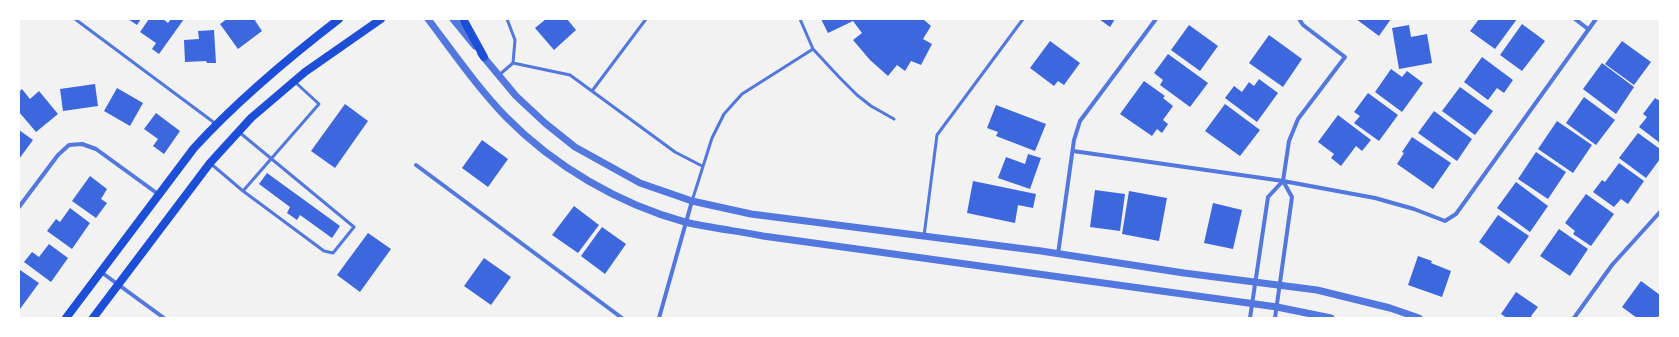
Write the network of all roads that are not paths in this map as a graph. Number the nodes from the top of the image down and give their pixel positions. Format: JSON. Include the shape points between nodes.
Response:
{"nodes":[{"id":1,"x":75,"y":19,"type":"edge"},
{"id":2,"x":339,"y":19,"type":"edge"},
{"id":3,"x":381,"y":19,"type":"edge"},
{"id":4,"x":428,"y":19,"type":"edge"},
{"id":5,"x":453,"y":19,"type":"edge"},
{"id":6,"x":463,"y":19,"type":"edge"},
{"id":7,"x":507,"y":19,"type":"edge"},
{"id":8,"x":646,"y":19,"type":"edge"},
{"id":9,"x":800,"y":19,"type":"edge"},
{"id":10,"x":1023,"y":19,"type":"edge"},
{"id":11,"x":1156,"y":19,"type":"edge"},
{"id":12,"x":1299,"y":19,"type":"edge"},
{"id":13,"x":1575,"y":19,"type":"edge"},
{"id":14,"x":1596,"y":19,"type":"edge"},
{"id":15,"x":1588,"y":29,"type":"junction"},
{"id":16,"x":813,"y":49,"type":"junction"},
{"id":17,"x":484,"y":57,"type":"junction"},
{"id":18,"x":513,"y":63,"type":"junction"},
{"id":19,"x":499,"y":75,"type":"junction"},
{"id":20,"x":294,"y":81,"type":"junction"},
{"id":21,"x":592,"y":91,"type":"junction"},
{"id":22,"x":894,"y":119,"type":"dead end"},
{"id":23,"x":216,"y":124,"type":"junction"},
{"id":24,"x":239,"y":132,"type":"junction"},
{"id":25,"x":1073,"y":151,"type":"junction"},
{"id":26,"x":271,"y":159,"type":"junction"},
{"id":27,"x":210,"y":163,"type":"junction"},
{"id":28,"x":416,"y":165,"type":"dead end"},
{"id":29,"x":702,"y":166,"type":"junction"},
{"id":30,"x":1283,"y":181,"type":"junction"},
{"id":31,"x":243,"y":191,"type":"junction"},
{"id":32,"x":158,"y":194,"type":"junction"},
{"id":33,"x":692,"y":201,"type":"junction"},
{"id":34,"x":19,"y":207,"type":"edge"},
{"id":35,"x":1660,"y":212,"type":"edge"},
{"id":36,"x":686,"y":222,"type":"junction"},
{"id":37,"x":924,"y":236,"type":"junction"},
{"id":38,"x":1058,"y":254,"type":"junction"},
{"id":39,"x":101,"y":272,"type":"junction"},
{"id":40,"x":1254,"y":282,"type":"junction"},
{"id":41,"x":118,"y":284,"type":"junction"},
{"id":42,"x":1280,"y":285,"type":"junction"},
{"id":43,"x":1251,"y":303,"type":"junction"},
{"id":44,"x":1277,"y":307,"type":"junction"},
{"id":45,"x":66,"y":318,"type":"edge"},
{"id":46,"x":93,"y":318,"type":"edge"},
{"id":47,"x":164,"y":318,"type":"edge"},
{"id":48,"x":622,"y":318,"type":"edge"},
{"id":49,"x":659,"y":318,"type":"edge"},
{"id":50,"x":1250,"y":318,"type":"edge"},
{"id":51,"x":1275,"y":318,"type":"edge"},
{"id":52,"x":1331,"y":318,"type":"edge"},
{"id":53,"x":1419,"y":318,"type":"edge"},
{"id":54,"x":1574,"y":318,"type":"edge"}],
"edges":[{"from":1,"to":23,"type":"lane"},
{"from":2,"to":23,"type":"main road","via":[[267,76]]},
{"from":3,"to":20,"type":"main road"},
{"from":4,"to":36,"type":"street","via":[[470,75],[525,135],[572,171],[604,189],[644,208]]},
{"from":5,"to":17,"type":"street"},
{"from":6,"to":17,"type":"main road"},
{"from":7,"to":18,"type":"lane","via":[[515,40]]},
{"from":8,"to":21,"type":"lane"},
{"from":9,"to":16,"type":"lane"},
{"from":10,"to":37,"type":"lane","via":[[937,135]]},
{"from":11,"to":25,"type":"street","via":[[1080,121]]},
{"from":12,"to":30,"type":"street","via":[[1345,57],[1298,119],[1289,141]]},
{"from":13,"to":15,"type":"street"},
{"from":14,"to":15,"type":"street"},
{"from":15,"to":30,"type":"street","via":[[1456,214],[1445,221],[1375,198]]},
{"from":16,"to":22,"type":"lane","via":[[857,95]]},
{"from":16,"to":29,"type":"lane","via":[[742,94],[724,114]]},
{"from":17,"to":19,"type":"street"},
{"from":18,"to":19,"type":"lane"},
{"from":18,"to":21,"type":"lane","via":[[570,75]]},
{"from":19,"to":33,"type":"street","via":[[516,96],[575,147],[640,183]]},
{"from":20,"to":24,"type":"main road","via":[[251,118]]},
{"from":20,"to":26,"type":"lane","via":[[319,104]]},
{"from":21,"to":29,"type":"lane","via":[[675,152]]},
{"from":23,"to":32,"type":"main road"},
{"from":24,"to":26,"type":"lane"},
{"from":24,"to":27,"type":"main road"},
{"from":25,"to":30,"type":"street"},
{"from":25,"to":38,"type":"street"},
{"from":26,"to":31,"type":"lane"},
{"from":26,"to":31,"type":"lane","via":[[354,227],[333,253],[324,251]]},
{"from":27,"to":31,"type":"lane"},
{"from":27,"to":41,"type":"main road"},
{"from":28,"to":48,"type":"street"},
{"from":29,"to":33,"type":"lane"},
{"from":30,"to":40,"type":"street","via":[[1268,197]]},
{"from":30,"to":42,"type":"street","via":[[1292,197]]},
{"from":32,"to":34,"type":"street","via":[[96,149],[82,144],[69,145],[58,155]]},
{"from":32,"to":39,"type":"main road"},
{"from":33,"to":36,"type":"street"},
{"from":33,"to":37,"type":"street","via":[[746,213]]},
{"from":35,"to":54,"type":"street","via":[[1612,264]]},
{"from":36,"to":43,"type":"street","via":[[763,236]]},
{"from":36,"to":49,"type":"street"},
{"from":37,"to":38,"type":"street"},
{"from":38,"to":40,"type":"street"},
{"from":39,"to":41,"type":"street"},
{"from":39,"to":45,"type":"main road"},
{"from":40,"to":42,"type":"street"},
{"from":40,"to":43,"type":"street"},
{"from":41,"to":46,"type":"main road"},
{"from":41,"to":47,"type":"street"},
{"from":42,"to":44,"type":"street"},
{"from":42,"to":53,"type":"street","via":[[1317,290]]},
{"from":43,"to":44,"type":"street"},
{"from":43,"to":50,"type":"street"},
{"from":44,"to":51,"type":"street"},
{"from":44,"to":52,"type":"street"}]}
